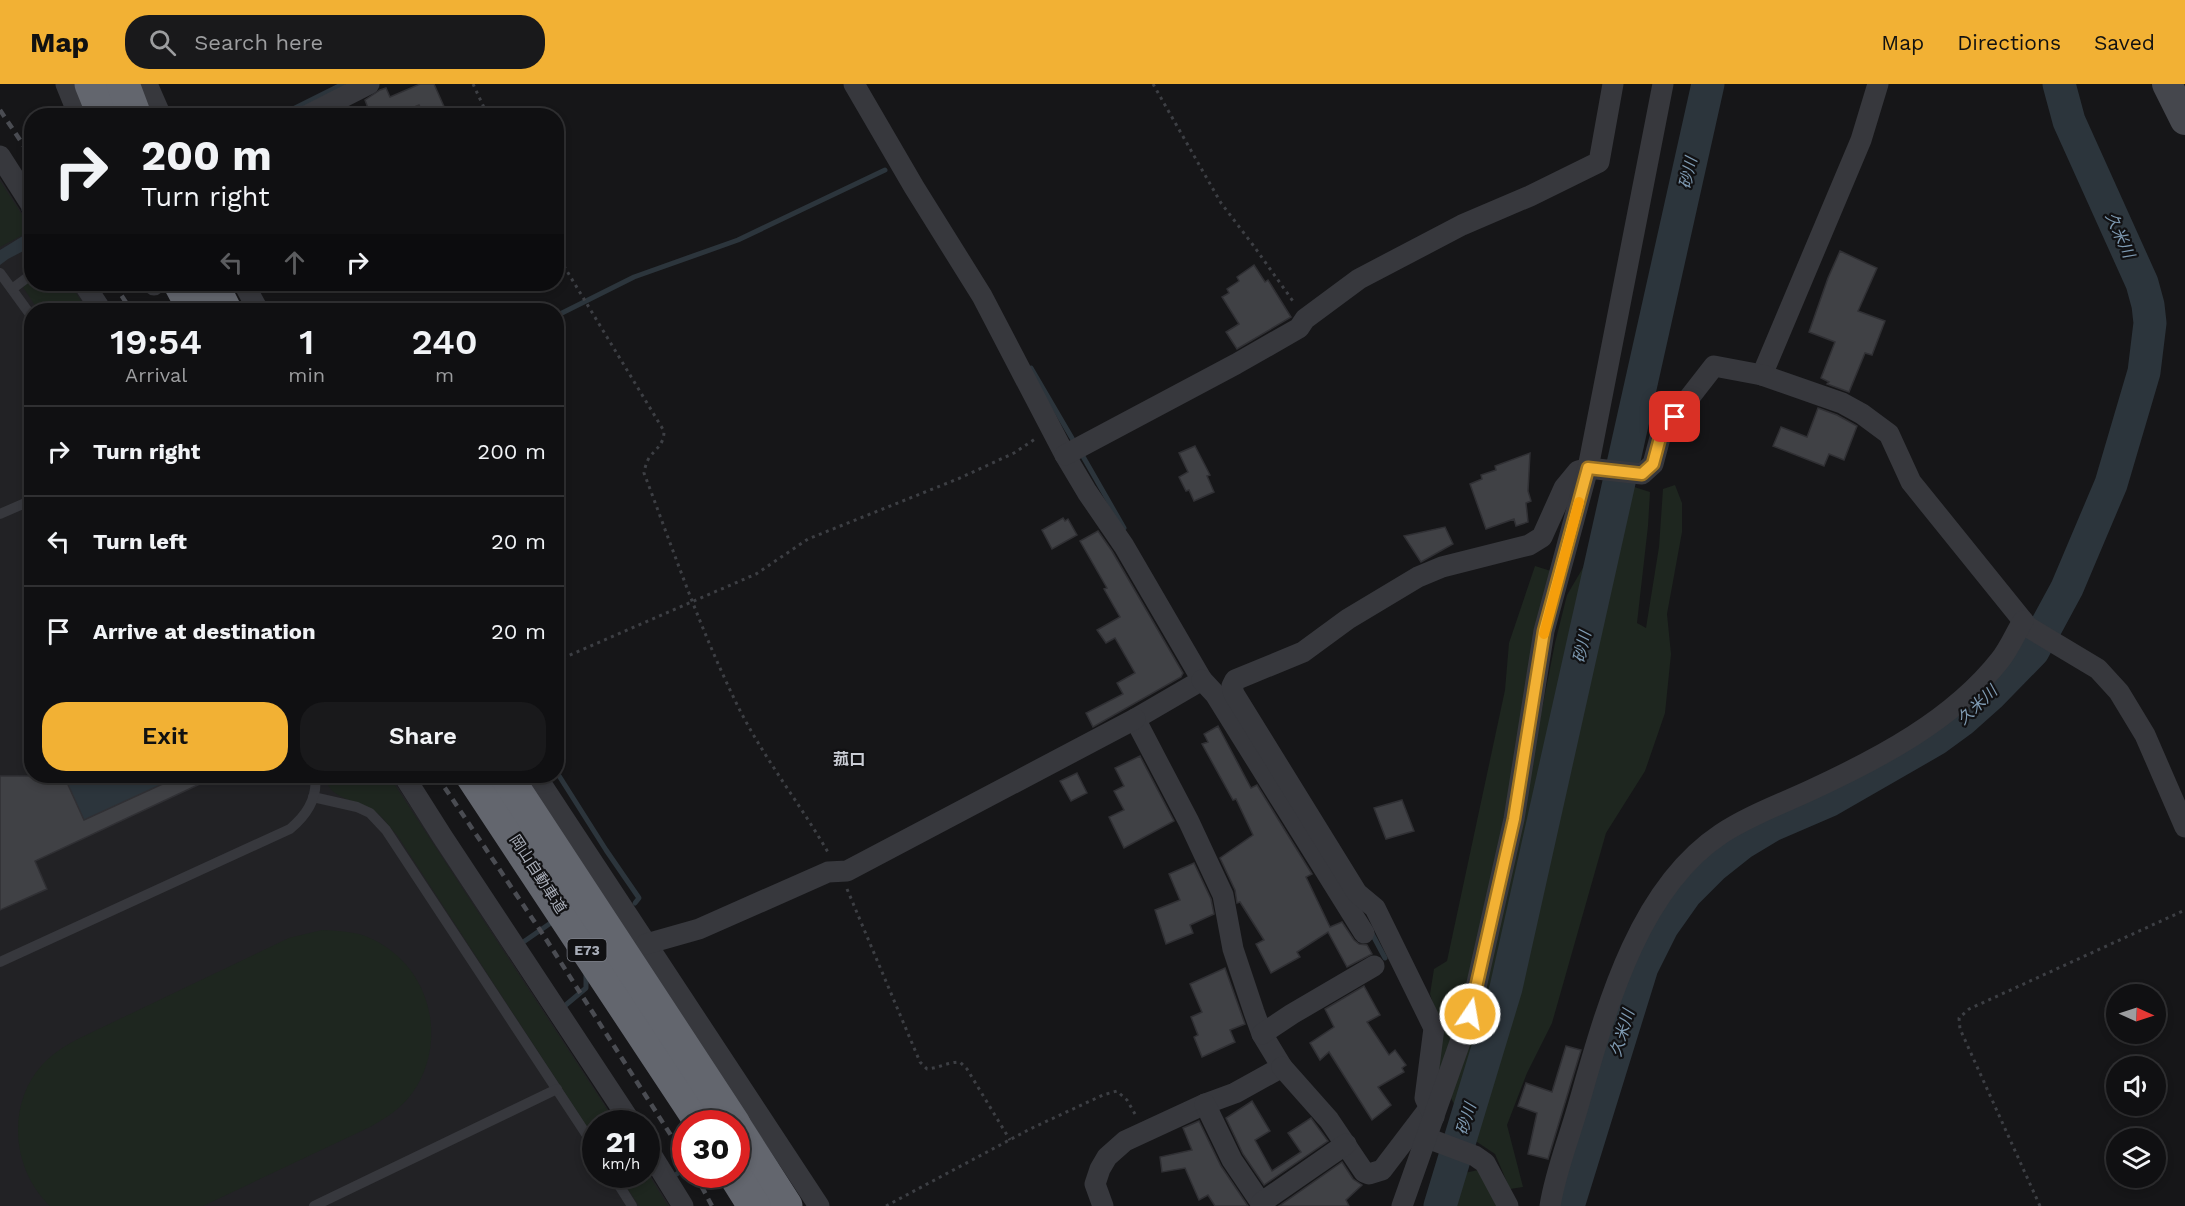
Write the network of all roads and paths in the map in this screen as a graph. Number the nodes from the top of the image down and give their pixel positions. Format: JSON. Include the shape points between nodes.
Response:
{"nodes":[{"id":1,"x":66,"y":84,"type":"edge"},
{"id":2,"x":91,"y":84,"type":"edge"},
{"id":3,"x":123,"y":84,"type":"edge"},
{"id":4,"x":147,"y":84,"type":"edge"},
{"id":5,"x":369,"y":84,"type":"edge"},
{"id":6,"x":473,"y":84,"type":"edge"},
{"id":7,"x":854,"y":84,"type":"edge"},
{"id":8,"x":1153,"y":84,"type":"edge"},
{"id":9,"x":1613,"y":84,"type":"edge"},
{"id":10,"x":1663,"y":84,"type":"edge"},
{"id":11,"x":1878,"y":84,"type":"edge"},
{"id":12,"x":2167,"y":84,"type":"edge"},
{"id":13,"x":76,"y":108,"type":"edge"},
{"id":14,"x":101,"y":108,"type":"edge"},
{"id":15,"x":132,"y":108,"type":"edge"},
{"id":16,"x":158,"y":108,"type":"edge"},
{"id":17,"x":322,"y":108,"type":"edge"},
{"id":18,"x":484,"y":108,"type":"edge"},
{"id":19,"x":2185,"y":120,"type":"edge"},
{"id":20,"x":0,"y":156,"type":"edge"},
{"id":21,"x":24,"y":194,"type":"edge"},
{"id":22,"x":564,"y":267,"type":"edge"},
{"id":23,"x":0,"y":273,"type":"edge"},
{"id":24,"x":24,"y":279,"type":"edge"},
{"id":25,"x":10,"y":287,"type":"junction"},
{"id":26,"x":171,"y":291,"type":"edge"},
{"id":27,"x":185,"y":303,"type":"edge"},
{"id":28,"x":24,"y":306,"type":"edge"},
{"id":29,"x":1305,"y":319,"type":"junction"},
{"id":30,"x":1762,"y":375,"type":"junction"},
{"id":31,"x":1050,"y":429,"type":"junction"},
{"id":32,"x":1073,"y":450,"type":"junction"},
{"id":33,"x":1596,"y":469,"type":"junction"},
{"id":34,"x":24,"y":504,"type":"edge"},
{"id":35,"x":0,"y":514,"type":"edge"},
{"id":36,"x":693,"y":601,"type":"junction"},
{"id":37,"x":2025,"y":624,"type":"junction"},
{"id":38,"x":564,"y":657,"type":"edge"},
{"id":39,"x":1218,"y":689,"type":"junction"},
{"id":40,"x":1136,"y":719,"type":"junction"},
{"id":41,"x":314,"y":783,"type":"edge"},
{"id":42,"x":409,"y":783,"type":"edge"},
{"id":43,"x":477,"y":783,"type":"edge"},
{"id":44,"x":511,"y":783,"type":"edge"},
{"id":45,"x":541,"y":783,"type":"edge"},
{"id":46,"x":313,"y":797,"type":"junction"},
{"id":47,"x":2185,"y":827,"type":"edge"},
{"id":48,"x":839,"y":871,"type":"junction"},
{"id":49,"x":2185,"y":910,"type":"edge"},
{"id":50,"x":1364,"y":933,"type":"dead end"},
{"id":51,"x":646,"y":944,"type":"junction"},
{"id":52,"x":0,"y":962,"type":"edge"},
{"id":53,"x":1374,"y":966,"type":"dead end"},
{"id":54,"x":1262,"y":1034,"type":"junction"},
{"id":55,"x":1282,"y":1067,"type":"junction"},
{"id":56,"x":557,"y":1089,"type":"junction"},
{"id":57,"x":1205,"y":1104,"type":"junction"},
{"id":58,"x":623,"y":1110,"type":"edge"},
{"id":59,"x":693,"y":1110,"type":"edge"},
{"id":60,"x":725,"y":1110,"type":"edge"},
{"id":61,"x":1432,"y":1112,"type":"junction"},
{"id":62,"x":582,"y":1127,"type":"edge"},
{"id":63,"x":1145,"y":1132,"type":"junction"},
{"id":64,"x":1010,"y":1140,"type":"junction"},
{"id":65,"x":1430,"y":1140,"type":"junction"},
{"id":66,"x":1346,"y":1144,"type":"junction"},
{"id":67,"x":750,"y":1150,"type":"edge"},
{"id":68,"x":660,"y":1167,"type":"edge"},
{"id":69,"x":621,"y":1188,"type":"edge"},
{"id":70,"x":743,"y":1188,"type":"edge"},
{"id":71,"x":1262,"y":1205,"type":"edge"},
{"id":72,"x":314,"y":1206,"type":"edge"},
{"id":73,"x":632,"y":1206,"type":"edge"},
{"id":74,"x":684,"y":1206,"type":"edge"},
{"id":75,"x":754,"y":1206,"type":"edge"},
{"id":76,"x":786,"y":1206,"type":"edge"},
{"id":77,"x":819,"y":1206,"type":"edge"},
{"id":78,"x":886,"y":1206,"type":"edge"},
{"id":79,"x":1103,"y":1206,"type":"edge"},
{"id":80,"x":1402,"y":1206,"type":"edge"},
{"id":81,"x":1508,"y":1206,"type":"edge"},
{"id":82,"x":1550,"y":1206,"type":"edge"},
{"id":83,"x":2040,"y":1206,"type":"edge"}],
"edges":[{"from":1,"to":13,"type":"street"},
{"from":2,"to":14,"type":"highway"},
{"from":3,"to":15,"type":"highway"},
{"from":4,"to":16,"type":"street"},
{"from":5,"to":17,"type":"street"},
{"from":6,"to":18,"type":"path"},
{"from":7,"to":31,"type":"street","via":[[982,296]]},
{"from":8,"to":29,"type":"path","via":[[1221,203]]},
{"from":9,"to":29,"type":"street","via":[[1599,162],[1462,225],[1359,279]]},
{"from":10,"to":33,"type":"street"},
{"from":11,"to":30,"type":"street","via":[[1861,140]]},
{"from":12,"to":19,"type":"main road"},
{"from":20,"to":21,"type":"street"},
{"from":22,"to":36,"type":"path","via":[[664,431],[660,448],[647,461],[644,474]]},
{"from":23,"to":25,"type":"lane"},
{"from":24,"to":25,"type":"lane"},
{"from":25,"to":28,"type":"lane"},
{"from":26,"to":27,"type":"highway"},
{"from":29,"to":32,"type":"street","via":[[1299,328],[1236,364]]},
{"from":30,"to":33,"type":"street","via":[[1714,366],[1661,434],[1653,464],[1642,474]]},
{"from":30,"to":37,"type":"street","via":[[1842,403],[1889,434],[1911,482]]},
{"from":31,"to":32,"type":"street"},
{"from":31,"to":36,"type":"path","via":[[1014,453],[808,539],[756,574]]},
{"from":32,"to":39,"type":"street","via":[[1092,500]]},
{"from":33,"to":39,"type":"street","via":[[1578,471],[1564,488],[1542,537],[1529,545],[1442,567],[1419,577],[1304,652]]},
{"from":33,"to":61,"type":"street","via":[[1544,631],[1514,819],[1470,1014]]},
{"from":34,"to":35,"type":"lane"},
{"from":36,"to":38,"type":"path"},
{"from":36,"to":48,"type":"path","via":[[732,695]]},
{"from":37,"to":47,"type":"street","via":[[2098,669],[2119,692],[2145,735]]},
{"from":37,"to":82,"type":"street","via":[[1984,678],[1919,731],[1846,774],[1721,834],[1676,876],[1648,916],[1625,964],[1601,1028]]},
{"from":39,"to":40,"type":"street"},
{"from":39,"to":50,"type":"street"},
{"from":39,"to":61,"type":"street","via":[[1234,694],[1357,893],[1375,908],[1434,1028],[1425,1098]]},
{"from":40,"to":48,"type":"street","via":[[847,871]]},
{"from":40,"to":54,"type":"street","via":[[1223,895],[1233,949]]},
{"from":41,"to":46,"type":"lane"},
{"from":42,"to":58,"type":"street"},
{"from":43,"to":59,"type":"highway","name":"岡山自動車道","number":"E73"},
{"from":44,"to":60,"type":"highway","name":"岡山自動車道","number":"E73"},
{"from":45,"to":51,"type":"street"},
{"from":46,"to":52,"type":"lane","via":[[302,819],[290,829]]},
{"from":46,"to":56,"type":"lane","via":[[357,807],[370,813],[386,830]]},
{"from":48,"to":51,"type":"street","via":[[828,872],[699,929]]},
{"from":48,"to":64,"type":"path","via":[[920,1062],[927,1069],[960,1062]]},
{"from":49,"to":83,"type":"path","via":[[1969,1009],[1959,1018],[1959,1029]]},
{"from":51,"to":77,"type":"street"},
{"from":53,"to":54,"type":"street"},
{"from":54,"to":55,"type":"street"},
{"from":55,"to":57,"type":"street","via":[[1235,1093]]},
{"from":55,"to":66,"type":"street"},
{"from":56,"to":62,"type":"lane"},
{"from":56,"to":72,"type":"lane"},
{"from":57,"to":63,"type":"street"},
{"from":57,"to":71,"type":"street","via":[[1232,1160]]},
{"from":61,"to":65,"type":"street"},
{"from":61,"to":66,"type":"street","via":[[1382,1170],[1364,1172]]},
{"from":63,"to":64,"type":"path","via":[[1127,1100],[1117,1091]]},
{"from":63,"to":79,"type":"street","via":[[1125,1141],[1107,1156],[1095,1184]]},
{"from":64,"to":78,"type":"path"},
{"from":65,"to":80,"type":"street"},
{"from":65,"to":81,"type":"street","via":[[1485,1163]]},
{"from":66,"to":71,"type":"street"},
{"from":67,"to":76,"type":"highway"},
{"from":68,"to":74,"type":"street"},
{"from":69,"to":73,"type":"lane"},
{"from":70,"to":75,"type":"highway"}]}
